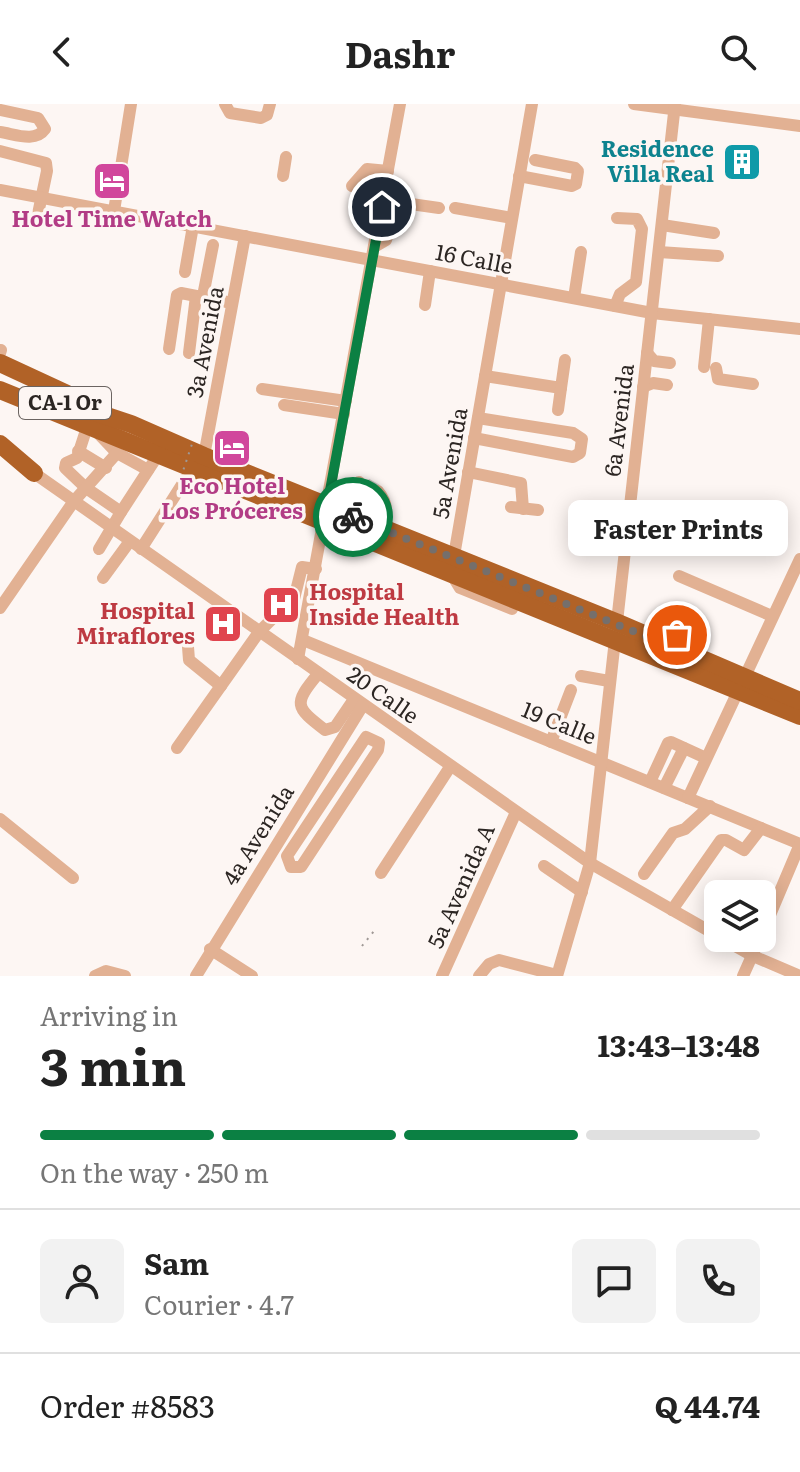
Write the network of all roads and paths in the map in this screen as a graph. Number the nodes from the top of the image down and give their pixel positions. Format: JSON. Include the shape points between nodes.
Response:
{"nodes":[{"id":1,"x":2,"y":104,"type":"edge"},
{"id":2,"x":131,"y":104,"type":"edge"},
{"id":3,"x":225,"y":104,"type":"edge"},
{"id":4,"x":270,"y":104,"type":"edge"},
{"id":5,"x":400,"y":104,"type":"edge"},
{"id":6,"x":532,"y":104,"type":"edge"},
{"id":7,"x":634,"y":104,"type":"edge"},
{"id":8,"x":675,"y":107,"type":"edge"},
{"id":9,"x":0,"y":112,"type":"edge"},
{"id":10,"x":800,"y":126,"type":"edge"},
{"id":11,"x":0,"y":132,"type":"edge"},
{"id":12,"x":0,"y":151,"type":"edge"},
{"id":13,"x":286,"y":157,"type":"dead end"},
{"id":14,"x":535,"y":160,"type":"dead end"},
{"id":15,"x":388,"y":171,"type":"junction"},
{"id":16,"x":283,"y":176,"type":"dead end"},
{"id":17,"x":519,"y":176,"type":"junction"},
{"id":18,"x":352,"y":186,"type":"dead end"},
{"id":19,"x":0,"y":190,"type":"edge"},
{"id":20,"x":37,"y":197,"type":"junction"},
{"id":21,"x":382,"y":204,"type":"junction"},
{"id":22,"x":439,"y":208,"type":"dead end"},
{"id":23,"x":455,"y":208,"type":"dead end"},
{"id":24,"x":114,"y":211,"type":"junction"},
{"id":25,"x":35,"y":213,"type":"dead end"},
{"id":26,"x":512,"y":218,"type":"junction"},
{"id":27,"x":617,"y":218,"type":"dead end"},
{"id":28,"x":662,"y":225,"type":"junction"},
{"id":29,"x":193,"y":226,"type":"junction"},
{"id":30,"x":714,"y":233,"type":"dead end"},
{"id":31,"x":245,"y":236,"type":"junction"},
{"id":32,"x":213,"y":245,"type":"dead end"},
{"id":33,"x":581,"y":252,"type":"dead end"},
{"id":34,"x":659,"y":252,"type":"junction"},
{"id":35,"x":373,"y":253,"type":"junction"},
{"id":36,"x":718,"y":256,"type":"dead end"},
{"id":37,"x":430,"y":271,"type":"junction"},
{"id":38,"x":185,"y":272,"type":"dead end"},
{"id":39,"x":501,"y":284,"type":"junction"},
{"id":40,"x":200,"y":296,"type":"junction"},
{"id":41,"x":574,"y":298,"type":"junction"},
{"id":42,"x":232,"y":303,"type":"junction"},
{"id":43,"x":425,"y":305,"type":"dead end"},
{"id":44,"x":615,"y":306,"type":"junction"},
{"id":45,"x":652,"y":313,"type":"junction"},
{"id":46,"x":709,"y":319,"type":"junction"},
{"id":47,"x":800,"y":329,"type":"edge"},
{"id":48,"x":169,"y":349,"type":"dead end"},
{"id":49,"x":189,"y":353,"type":"dead end"},
{"id":50,"x":647,"y":353,"type":"junction"},
{"id":51,"x":565,"y":360,"type":"dead end"},
{"id":52,"x":0,"y":363,"type":"edge"},
{"id":53,"x":670,"y":363,"type":"dead end"},
{"id":54,"x":0,"y":377,"type":"edge"},
{"id":55,"x":492,"y":377,"type":"junction"},
{"id":56,"x":753,"y":384,"type":"dead end"},
{"id":57,"x":667,"y":385,"type":"dead end"},
{"id":58,"x":643,"y":387,"type":"junction"},
{"id":59,"x":561,"y":388,"type":"junction"},
{"id":60,"x":262,"y":389,"type":"dead end"},
{"id":61,"x":0,"y":390,"type":"edge"},
{"id":62,"x":0,"y":401,"type":"edge"},
{"id":63,"x":284,"y":405,"type":"dead end"},
{"id":64,"x":345,"y":408,"type":"junction"},
{"id":65,"x":558,"y":410,"type":"dead end"},
{"id":66,"x":478,"y":418,"type":"junction"},
{"id":67,"x":131,"y":424,"type":"junction"},
{"id":68,"x":89,"y":427,"type":"junction"},
{"id":69,"x":474,"y":438,"type":"junction"},
{"id":70,"x":0,"y":444,"type":"edge"},
{"id":71,"x":78,"y":451,"type":"junction"},
{"id":72,"x":117,"y":453,"type":"junction"},
{"id":73,"x":153,"y":462,"type":"junction"},
{"id":74,"x":192,"y":462,"type":"junction"},
{"id":75,"x":106,"y":468,"type":"junction"},
{"id":76,"x":468,"y":472,"type":"junction"},
{"id":77,"x":34,"y":473,"type":"joint"},
{"id":78,"x":333,"y":475,"type":"junction"},
{"id":79,"x":86,"y":488,"type":"junction"},
{"id":80,"x":378,"y":491,"type":"dead end"},
{"id":81,"x":74,"y":501,"type":"junction"},
{"id":82,"x":538,"y":510,"type":"dead end"},
{"id":83,"x":121,"y":512,"type":"junction"},
{"id":84,"x":325,"y":515,"type":"junction"},
{"id":85,"x":347,"y":515,"type":"junction"},
{"id":86,"x":112,"y":528,"type":"junction"},
{"id":87,"x":382,"y":529,"type":"junction"},
{"id":88,"x":136,"y":545,"type":"junction"},
{"id":89,"x":99,"y":549,"type":"dead end"},
{"id":90,"x":800,"y":561,"type":"edge"},
{"id":91,"x":452,"y":564,"type":"junction"},
{"id":92,"x":316,"y":569,"type":"junction"},
{"id":93,"x":679,"y":576,"type":"dead end"},
{"id":94,"x":103,"y":578,"type":"dead end"},
{"id":95,"x":0,"y":608,"type":"edge"},
{"id":96,"x":512,"y":609,"type":"dead end"},
{"id":97,"x":772,"y":616,"type":"junction"},
{"id":98,"x":615,"y":630,"type":"junction"},
{"id":99,"x":259,"y":632,"type":"junction"},
{"id":100,"x":303,"y":640,"type":"junction"},
{"id":101,"x":188,"y":647,"type":"dead end"},
{"id":102,"x":298,"y":659,"type":"junction"},
{"id":103,"x":318,"y":674,"type":"junction"},
{"id":104,"x":581,"y":676,"type":"dead end"},
{"id":105,"x":609,"y":681,"type":"junction"},
{"id":106,"x":740,"y":683,"type":"junction"},
{"id":107,"x":221,"y":686,"type":"junction"},
{"id":108,"x":571,"y":690,"type":"dead end"},
{"id":109,"x":800,"y":701,"type":"edge"},
{"id":110,"x":358,"y":707,"type":"junction"},
{"id":111,"x":800,"y":716,"type":"edge"},
{"id":112,"x":386,"y":722,"type":"junction"},
{"id":113,"x":375,"y":740,"type":"junction"},
{"id":114,"x":551,"y":742,"type":"junction"},
{"id":115,"x":177,"y":748,"type":"dead end"},
{"id":116,"x":684,"y":748,"type":"junction"},
{"id":117,"x":706,"y":758,"type":"junction"},
{"id":118,"x":600,"y":761,"type":"junction"},
{"id":119,"x":450,"y":767,"type":"junction"},
{"id":120,"x":650,"y":782,"type":"junction"},
{"id":121,"x":664,"y":788,"type":"junction"},
{"id":122,"x":688,"y":798,"type":"junction"},
{"id":123,"x":710,"y":806,"type":"junction"},
{"id":124,"x":516,"y":812,"type":"junction"},
{"id":125,"x":0,"y":819,"type":"edge"},
{"id":126,"x":761,"y":828,"type":"junction"},
{"id":127,"x":800,"y":844,"type":"edge"},
{"id":128,"x":590,"y":863,"type":"junction"},
{"id":129,"x":544,"y":866,"type":"dead end"},
{"id":130,"x":381,"y":873,"type":"dead end"},
{"id":131,"x":644,"y":874,"type":"dead end"},
{"id":132,"x":73,"y":878,"type":"dead end"},
{"id":133,"x":582,"y":892,"type":"junction"},
{"id":134,"x":776,"y":901,"type":"edge"},
{"id":135,"x":672,"y":910,"type":"junction"},
{"id":136,"x":704,"y":928,"type":"edge"},
{"id":137,"x":374,"y":931,"type":"dead end"},
{"id":138,"x":362,"y":946,"type":"dead end"},
{"id":139,"x":210,"y":949,"type":"junction"},
{"id":140,"x":746,"y":952,"type":"edge"},
{"id":141,"x":755,"y":952,"type":"edge"},
{"id":142,"x":753,"y":956,"type":"junction"},
{"id":143,"x":780,"y":971,"type":"edge"},
{"id":144,"x":482,"y":975,"type":"edge"},
{"id":145,"x":95,"y":976,"type":"edge"},
{"id":146,"x":125,"y":976,"type":"edge"},
{"id":147,"x":196,"y":976,"type":"edge"},
{"id":148,"x":252,"y":976,"type":"edge"},
{"id":149,"x":442,"y":976,"type":"edge"},
{"id":150,"x":557,"y":976,"type":"edge"},
{"id":151,"x":743,"y":976,"type":"edge"},
{"id":152,"x":800,"y":976,"type":"edge"}],
"edges":[{"from":1,"to":9,"type":"street"},
{"from":2,"to":24,"type":"street"},
{"from":3,"to":4,"type":"street","via":[[230,113],[261,118]]},
{"from":5,"to":15,"type":"street"},
{"from":6,"to":17,"type":"street","name":"5a Avenida"},
{"from":7,"to":8,"type":"street"},
{"from":8,"to":10,"type":"street"},
{"from":8,"to":28,"type":"street","name":"6a Avenida"},
{"from":9,"to":11,"type":"street","via":[[38,118],[45,129],[34,137]]},
{"from":12,"to":20,"type":"street","via":[[46,163]]},
{"from":13,"to":16,"type":"street"},
{"from":14,"to":17,"type":"street","via":[[575,168],[576,184]]},
{"from":15,"to":18,"type":"street","via":[[367,169]]},
{"from":15,"to":21,"type":"street"},
{"from":17,"to":26,"type":"street","name":"5a Avenida"},
{"from":19,"to":20,"type":"street","name":"16 Calle"},
{"from":20,"to":24,"type":"street","name":"16 Calle"},
{"from":20,"to":25,"type":"street"},
{"from":21,"to":22,"type":"street"},
{"from":21,"to":35,"type":"street"},
{"from":23,"to":26,"type":"street"},
{"from":24,"to":29,"type":"street","name":"16 Calle"},
{"from":26,"to":39,"type":"street","name":"5a Avenida"},
{"from":27,"to":44,"type":"street","via":[[637,219],[642,229],[636,282],[620,294]]},
{"from":28,"to":30,"type":"street"},
{"from":28,"to":34,"type":"street","name":"6a Avenida"},
{"from":29,"to":31,"type":"street","name":"16 Calle"},
{"from":29,"to":38,"type":"street"},
{"from":31,"to":35,"type":"street","name":"16 Calle"},
{"from":31,"to":42,"type":"street","name":"3a Avenida"},
{"from":32,"to":40,"type":"street"},
{"from":33,"to":41,"type":"street"},
{"from":34,"to":36,"type":"street"},
{"from":34,"to":45,"type":"street","name":"6a Avenida"},
{"from":35,"to":37,"type":"street","name":"16 Calle"},
{"from":35,"to":64,"type":"street"},
{"from":37,"to":39,"type":"street","name":"16 Calle"},
{"from":37,"to":43,"type":"street"},
{"from":39,"to":41,"type":"street","name":"16 Calle"},
{"from":39,"to":55,"type":"street","name":"5a Avenida"},
{"from":40,"to":42,"type":"street"},
{"from":40,"to":48,"type":"street","via":[[177,295]]},
{"from":40,"to":49,"type":"street"},
{"from":41,"to":44,"type":"street","name":"16 Calle","via":[[600,309]]},
{"from":42,"to":74,"type":"street","name":"3a Avenida"},
{"from":44,"to":45,"type":"street","name":"16 Calle"},
{"from":45,"to":46,"type":"street","name":"16 Calle"},
{"from":45,"to":50,"type":"street","name":"6a Avenida","via":[[643,335]]},
{"from":46,"to":47,"type":"street","name":"16 Calle"},
{"from":46,"to":56,"type":"street","via":[[710,367],[718,385]]},
{"from":50,"to":53,"type":"street","via":[[654,361]]},
{"from":50,"to":58,"type":"street","name":"6a Avenida"},
{"from":51,"to":59,"type":"street"},
{"from":52,"to":67,"type":"highway"},
{"from":54,"to":67,"type":"highway","number":"CA-1 Or"},
{"from":55,"to":59,"type":"street"},
{"from":55,"to":66,"type":"street","name":"5a Avenida"},
{"from":57,"to":58,"type":"street"},
{"from":58,"to":98,"type":"street","name":"6a Avenida"},
{"from":59,"to":65,"type":"street"},
{"from":60,"to":64,"type":"street"},
{"from":61,"to":68,"type":"highway","number":"CA-1 Or"},
{"from":62,"to":68,"type":"highway","via":[[45,420]]},
{"from":63,"to":64,"type":"street"},
{"from":64,"to":78,"type":"street"},
{"from":66,"to":69,"type":"street","name":"5a Avenida"},
{"from":66,"to":69,"type":"street","via":[[573,433],[582,446],[573,457]]},
{"from":67,"to":74,"type":"highway","number":"CA-1 Or"},
{"from":68,"to":71,"type":"street"},
{"from":68,"to":72,"type":"street"},
{"from":68,"to":73,"type":"highway","number":"CA-1 Or"},
{"from":69,"to":76,"type":"street","name":"5a Avenida"},
{"from":70,"to":77,"type":"highway"},
{"from":71,"to":75,"type":"street"},
{"from":71,"to":79,"type":"street","via":[[65,468]]},
{"from":72,"to":73,"type":"street"},
{"from":72,"to":75,"type":"street"},
{"from":73,"to":74,"type":"highway","number":"CA-1 Or"},
{"from":73,"to":83,"type":"street"},
{"from":74,"to":84,"type":"highway","number":"CA-1 Or"},
{"from":74,"to":88,"type":"street"},
{"from":75,"to":79,"type":"street"},
{"from":76,"to":82,"type":"street","via":[[521,483],[517,508]]},
{"from":76,"to":91,"type":"street","name":"5a Avenida"},
{"from":77,"to":81,"type":"street","name":"20 Calle"},
{"from":78,"to":84,"type":"street"},
{"from":78,"to":85,"type":"street","via":[[362,483]]},
{"from":79,"to":81,"type":"street"},
{"from":79,"to":83,"type":"street"},
{"from":80,"to":87,"type":"street","via":[[387,511]]},
{"from":81,"to":86,"type":"street","name":"20 Calle"},
{"from":81,"to":95,"type":"street"},
{"from":83,"to":86,"type":"street"},
{"from":84,"to":85,"type":"highway","number":"CA-1 Or"},
{"from":84,"to":91,"type":"highway","number":"CA-1 Or"},
{"from":84,"to":92,"type":"street"},
{"from":85,"to":87,"type":"highway","number":"CA-1 Or"},
{"from":86,"to":88,"type":"street","name":"20 Calle"},
{"from":86,"to":89,"type":"street"},
{"from":87,"to":91,"type":"highway","number":"CA-1 Or"},
{"from":88,"to":94,"type":"street"},
{"from":88,"to":99,"type":"street","name":"20 Calle"},
{"from":90,"to":97,"type":"street"},
{"from":91,"to":96,"type":"street","via":[[460,588]]},
{"from":91,"to":98,"type":"highway","number":"CA-1 Or"},
{"from":92,"to":99,"type":"street","via":[[302,567],[292,607]]},
{"from":92,"to":100,"type":"street"},
{"from":93,"to":97,"type":"street","via":[[698,589]]},
{"from":97,"to":106,"type":"street"},
{"from":98,"to":105,"type":"street","name":"6a Avenida"},
{"from":98,"to":106,"type":"highway","number":"CA-1 Or"},
{"from":98,"to":106,"type":"highway","number":"CA-1 Or","via":[[675,641],[715,658]]},
{"from":99,"to":102,"type":"street","name":"20 Calle"},
{"from":99,"to":107,"type":"street"},
{"from":100,"to":102,"type":"street"},
{"from":100,"to":114,"type":"street","name":"19 Calle"},
{"from":101,"to":107,"type":"street","via":[[189,660]]},
{"from":102,"to":103,"type":"street","name":"20 Calle"},
{"from":103,"to":110,"type":"street","name":"20 Calle"},
{"from":103,"to":110,"type":"street","via":[[302,695],[301,712],[325,730]]},
{"from":104,"to":105,"type":"street"},
{"from":105,"to":118,"type":"street","name":"6a Avenida"},
{"from":106,"to":109,"type":"highway","number":"CA-1 Or"},
{"from":106,"to":111,"type":"highway","number":"CA-1 Or"},
{"from":106,"to":117,"type":"street"},
{"from":107,"to":115,"type":"street"},
{"from":108,"to":114,"type":"street"},
{"from":110,"to":112,"type":"street","name":"20 Calle"},
{"from":110,"to":139,"type":"street","name":"4a Avenida"},
{"from":112,"to":113,"type":"street"},
{"from":112,"to":119,"type":"street","name":"20 Calle"},
{"from":113,"to":113,"type":"street","via":[[378,750],[310,854],[301,867],[291,867],[287,856],[363,740]]},
{"from":114,"to":118,"type":"street","name":"19 Calle"},
{"from":116,"to":117,"type":"street"},
{"from":116,"to":120,"type":"street","via":[[668,743]]},
{"from":116,"to":121,"type":"street"},
{"from":117,"to":122,"type":"street"},
{"from":118,"to":120,"type":"street","name":"19 Calle"},
{"from":118,"to":128,"type":"street","name":"6a Avenida"},
{"from":119,"to":124,"type":"street","name":"20 Calle"},
{"from":119,"to":130,"type":"street"},
{"from":120,"to":121,"type":"street","name":"19 Calle"},
{"from":121,"to":122,"type":"street","name":"19 Calle"},
{"from":122,"to":123,"type":"street","name":"19 Calle"},
{"from":123,"to":126,"type":"street","name":"19 Calle"},
{"from":123,"to":131,"type":"street","via":[[673,833]]},
{"from":124,"to":128,"type":"street","name":"20 Calle"},
{"from":124,"to":149,"type":"street","name":"5a Avenida A"},
{"from":125,"to":132,"type":"street"},
{"from":126,"to":127,"type":"street","name":"19 Calle"},
{"from":126,"to":135,"type":"street","via":[[744,850],[721,840]]},
{"from":127,"to":134,"type":"street"},
{"from":128,"to":133,"type":"street","name":"6a Avenida"},
{"from":128,"to":135,"type":"street","name":"20 Calle"},
{"from":129,"to":133,"type":"street"},
{"from":133,"to":150,"type":"street","name":"6a Avenida"},
{"from":135,"to":136,"type":"street","name":"20 Calle"},
{"from":137,"to":138,"type":"path"},
{"from":139,"to":147,"type":"street","name":"4a Avenida"},
{"from":139,"to":148,"type":"street"},
{"from":140,"to":142,"type":"street","name":"20 Calle"},
{"from":141,"to":142,"type":"street"},
{"from":142,"to":143,"type":"street","name":"20 Calle"},
{"from":142,"to":151,"type":"street"},
{"from":143,"to":152,"type":"street","name":"20 Calle"},
{"from":144,"to":150,"type":"street","via":[[499,960]]},
{"from":145,"to":146,"type":"street","via":[[106,971]]}]}
